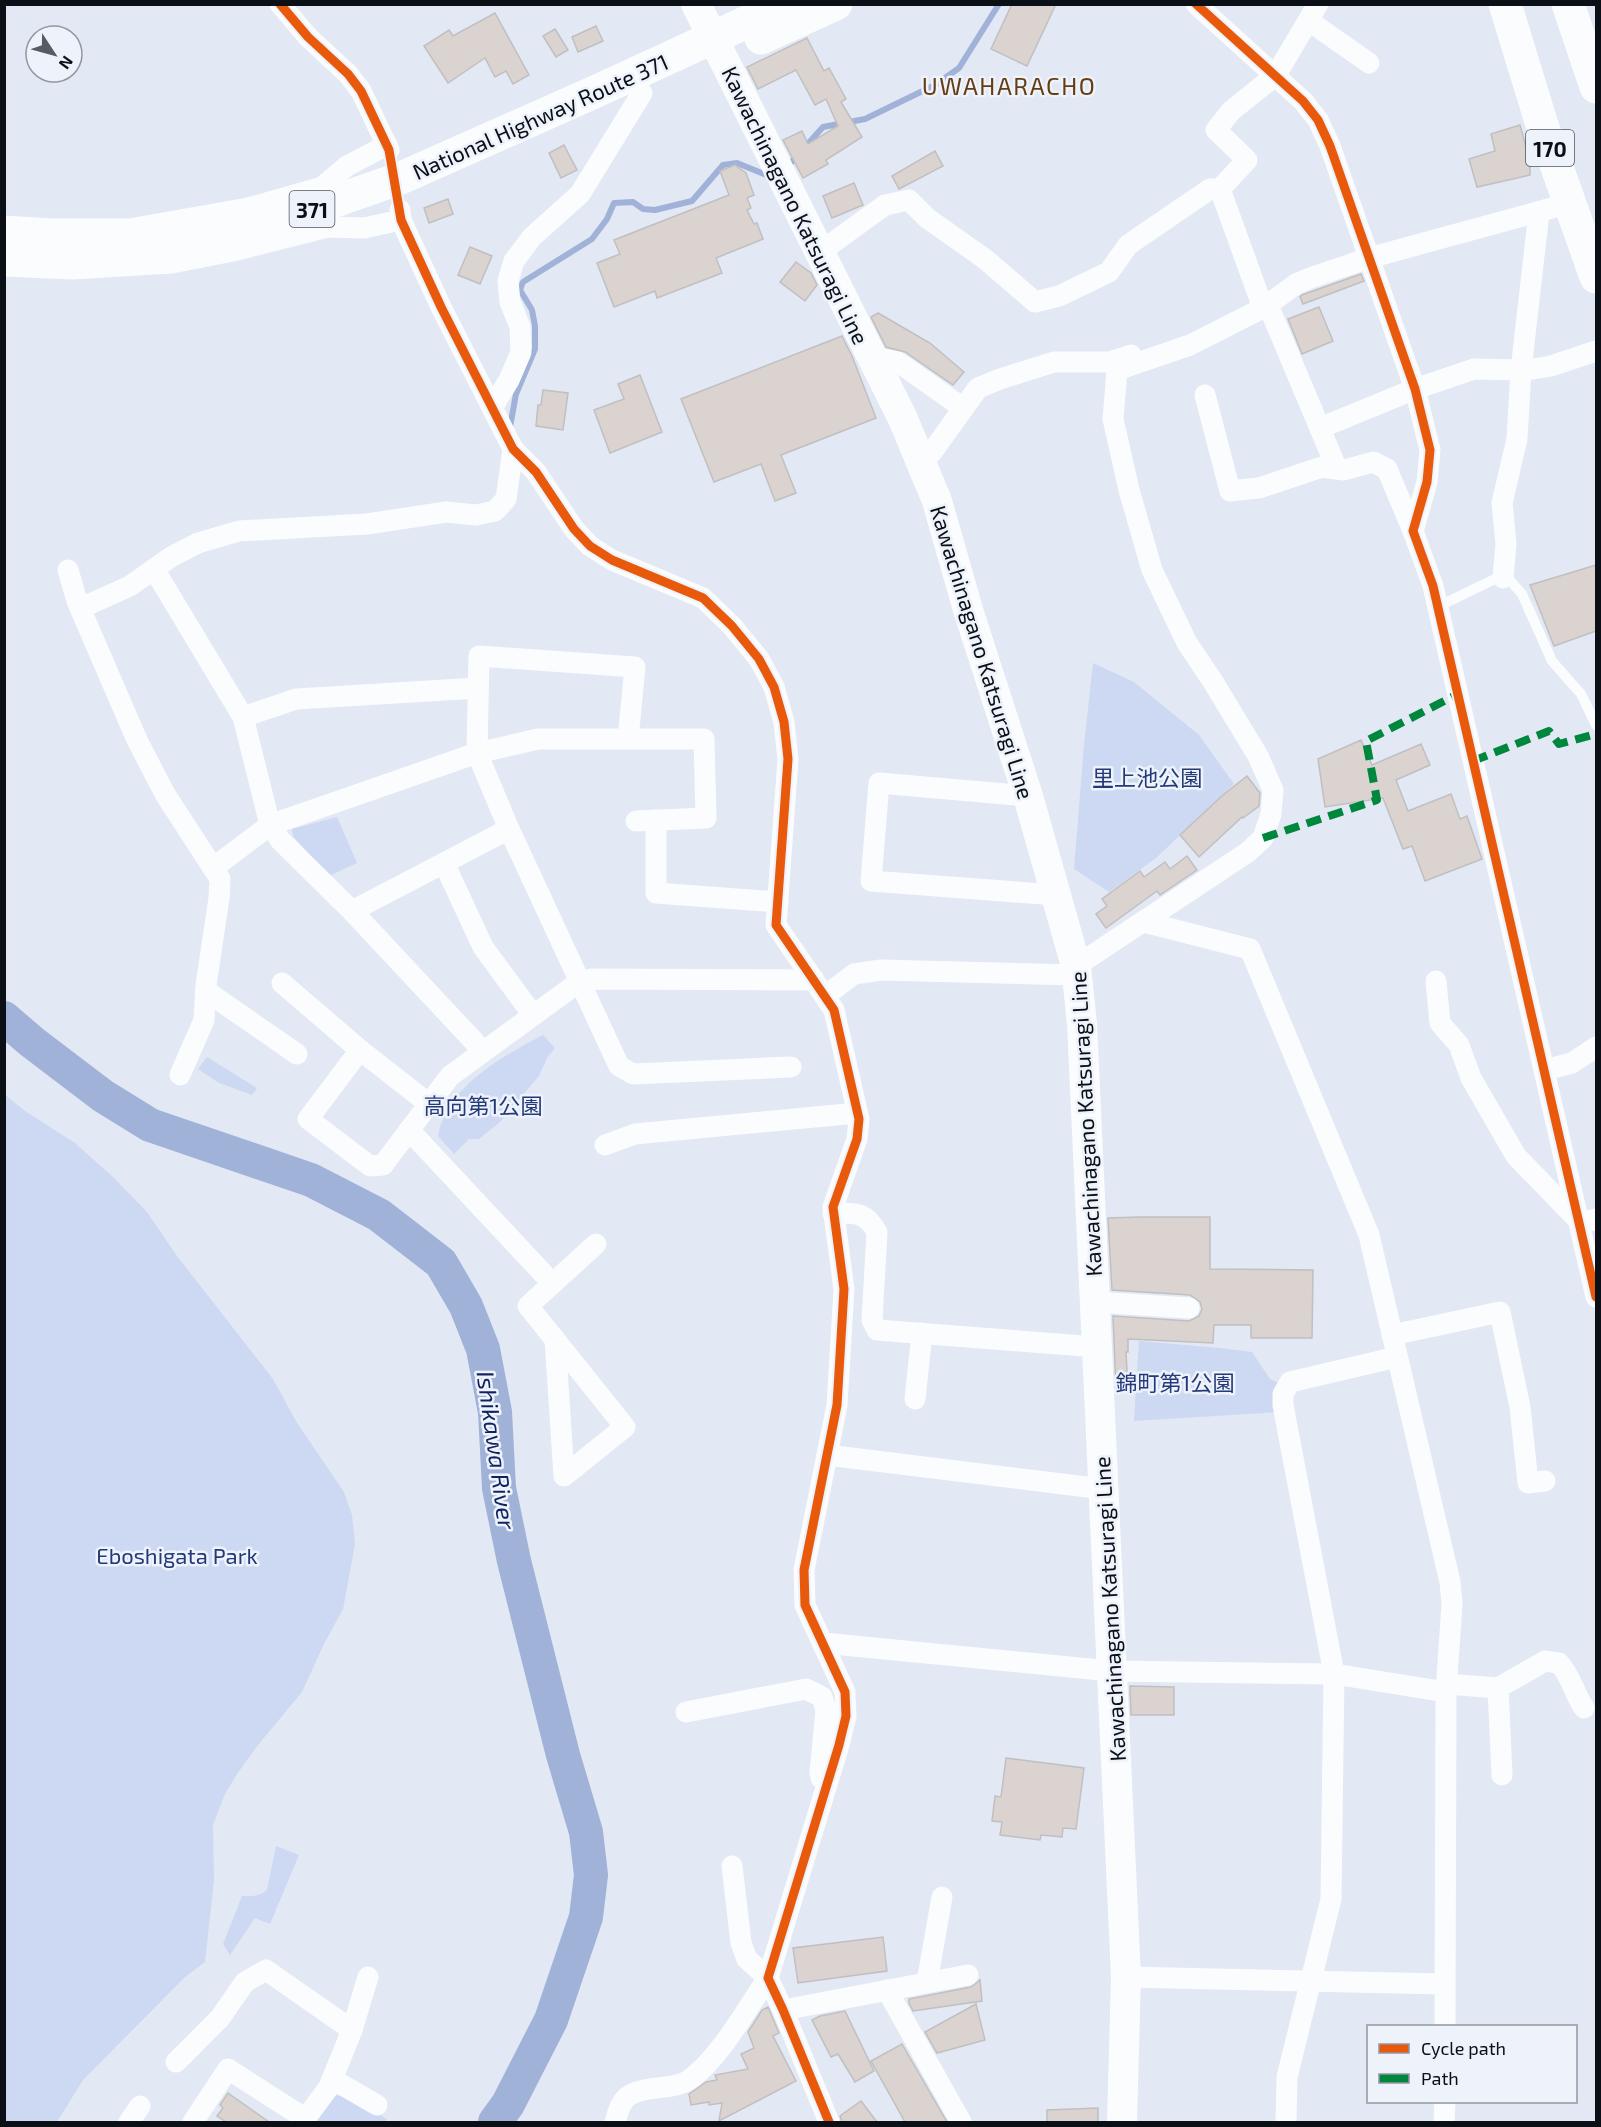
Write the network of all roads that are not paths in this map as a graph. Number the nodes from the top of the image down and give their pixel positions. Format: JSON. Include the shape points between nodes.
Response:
{"nodes":[{"id":1,"x":280,"y":4,"type":"edge"},
{"id":2,"x":735,"y":4,"type":"edge"},
{"id":3,"x":786,"y":4,"type":"edge"},
{"id":4,"x":836,"y":4,"type":"edge"},
{"id":5,"x":1196,"y":4,"type":"edge"},
{"id":6,"x":1505,"y":4,"type":"edge"},
{"id":7,"x":1568,"y":4,"type":"edge"},
{"id":8,"x":699,"y":12,"type":"edge"},
{"id":9,"x":1314,"y":13,"type":"edge"},
{"id":10,"x":722,"y":56,"type":"junction"},
{"id":11,"x":1369,"y":63,"type":"dead end"},
{"id":12,"x":1276,"y":75,"type":"junction"},
{"id":13,"x":1596,"y":87,"type":"edge"},
{"id":14,"x":642,"y":93,"type":"junction"},
{"id":15,"x":1220,"y":189,"type":"junction"},
{"id":16,"x":1570,"y":203,"type":"junction"},
{"id":17,"x":322,"y":205,"type":"junction"},
{"id":18,"x":1539,"y":212,"type":"junction"},
{"id":19,"x":4,"y":226,"type":"edge"},
{"id":20,"x":4,"y":246,"type":"edge"},
{"id":21,"x":820,"y":252,"type":"junction"},
{"id":22,"x":1369,"y":258,"type":"junction"},
{"id":23,"x":4,"y":266,"type":"edge"},
{"id":24,"x":1596,"y":277,"type":"edge"},
{"id":25,"x":1265,"y":307,"type":"junction"},
{"id":26,"x":1190,"y":345,"type":"junction"},
{"id":27,"x":1596,"y":351,"type":"edge"},
{"id":28,"x":872,"y":357,"type":"junction"},
{"id":29,"x":1521,"y":370,"type":"junction"},
{"id":30,"x":1415,"y":389,"type":"junction"},
{"id":31,"x":1205,"y":395,"type":"dead end"},
{"id":32,"x":492,"y":408,"type":"junction"},
{"id":33,"x":963,"y":408,"type":"junction"},
{"id":34,"x":1320,"y":428,"type":"junction"},
{"id":35,"x":513,"y":448,"type":"junction"},
{"id":36,"x":921,"y":462,"type":"junction"},
{"id":37,"x":1337,"y":469,"type":"junction"},
{"id":38,"x":1413,"y":531,"type":"junction"},
{"id":39,"x":68,"y":570,"type":"dead end"},
{"id":40,"x":154,"y":570,"type":"junction"},
{"id":41,"x":1503,"y":578,"type":"junction"},
{"id":42,"x":1437,"y":607,"type":"junction"},
{"id":43,"x":81,"y":608,"type":"junction"},
{"id":44,"x":478,"y":688,"type":"junction"},
{"id":45,"x":243,"y":717,"type":"junction"},
{"id":46,"x":1596,"y":725,"type":"edge"},
{"id":47,"x":628,"y":739,"type":"junction"},
{"id":48,"x":477,"y":753,"type":"junction"},
{"id":49,"x":1028,"y":796,"type":"junction"},
{"id":50,"x":270,"y":825,"type":"junction"},
{"id":51,"x":509,"y":830,"type":"junction"},
{"id":52,"x":444,"y":863,"type":"junction"},
{"id":53,"x":213,"y":868,"type":"junction"},
{"id":54,"x":1056,"y":895,"type":"junction"},
{"id":55,"x":777,"y":902,"type":"junction"},
{"id":56,"x":352,"y":912,"type":"junction"},
{"id":57,"x":1144,"y":922,"type":"junction"},
{"id":58,"x":1077,"y":970,"type":"junction"},
{"id":59,"x":1436,"y":981,"type":"dead end"},
{"id":60,"x":579,"y":982,"type":"junction"},
{"id":61,"x":282,"y":983,"type":"dead end"},
{"id":62,"x":819,"y":988,"type":"junction"},
{"id":63,"x":206,"y":992,"type":"junction"},
{"id":64,"x":533,"y":1015,"type":"junction"},
{"id":65,"x":1596,"y":1047,"type":"edge"},
{"id":66,"x":360,"y":1050,"type":"junction"},
{"id":67,"x":483,"y":1051,"type":"junction"},
{"id":68,"x":297,"y":1054,"type":"dead end"},
{"id":69,"x":790,"y":1067,"type":"dead end"},
{"id":70,"x":1545,"y":1070,"type":"junction"},
{"id":71,"x":180,"y":1075,"type":"dead end"},
{"id":72,"x":429,"y":1104,"type":"junction"},
{"id":73,"x":857,"y":1113,"type":"junction"},
{"id":74,"x":409,"y":1130,"type":"junction"},
{"id":75,"x":605,"y":1145,"type":"dead end"},
{"id":76,"x":833,"y":1213,"type":"junction"},
{"id":77,"x":1588,"y":1221,"type":"edge"},
{"id":78,"x":596,"y":1244,"type":"dead end"},
{"id":79,"x":552,"y":1283,"type":"junction"},
{"id":80,"x":1596,"y":1297,"type":"edge"},
{"id":81,"x":1095,"y":1302,"type":"junction"},
{"id":82,"x":1189,"y":1308,"type":"dead end"},
{"id":83,"x":922,"y":1333,"type":"junction"},
{"id":84,"x":1392,"y":1335,"type":"junction"},
{"id":85,"x":555,"y":1340,"type":"junction"},
{"id":86,"x":1097,"y":1347,"type":"junction"},
{"id":87,"x":1397,"y":1357,"type":"junction"},
{"id":88,"x":915,"y":1400,"type":"dead end"},
{"id":89,"x":826,"y":1455,"type":"junction"},
{"id":90,"x":1545,"y":1481,"type":"dead end"},
{"id":91,"x":1103,"y":1489,"type":"junction"},
{"id":92,"x":823,"y":1643,"type":"junction"},
{"id":93,"x":1111,"y":1671,"type":"junction"},
{"id":94,"x":1334,"y":1674,"type":"junction"},
{"id":95,"x":1446,"y":1688,"type":"junction"},
{"id":96,"x":1498,"y":1688,"type":"junction"},
{"id":97,"x":1584,"y":1708,"type":"dead end"},
{"id":98,"x":686,"y":1712,"type":"dead end"},
{"id":99,"x":1502,"y":1775,"type":"dead end"},
{"id":100,"x":825,"y":1792,"type":"junction"},
{"id":101,"x":732,"y":1866,"type":"dead end"},
{"id":102,"x":942,"y":1898,"type":"dead end"},
{"id":103,"x":968,"y":1975,"type":"dead end"},
{"id":104,"x":368,"y":1977,"type":"dead end"},
{"id":105,"x":1126,"y":1977,"type":"junction"},
{"id":106,"x":768,"y":1978,"type":"junction"},
{"id":107,"x":927,"y":1982,"type":"junction"},
{"id":108,"x":1310,"y":1982,"type":"junction"},
{"id":109,"x":1445,"y":1984,"type":"junction"},
{"id":110,"x":886,"y":1990,"type":"junction"},
{"id":111,"x":783,"y":2010,"type":"junction"},
{"id":112,"x":1445,"y":2025,"type":"edge"},
{"id":113,"x":352,"y":2030,"type":"junction"},
{"id":114,"x":176,"y":2062,"type":"dead end"},
{"id":115,"x":332,"y":2079,"type":"junction"},
{"id":116,"x":1444,"y":2103,"type":"edge"},
{"id":117,"x":377,"y":2105,"type":"dead end"},
{"id":118,"x":305,"y":2121,"type":"edge"},
{"id":119,"x":193,"y":2122,"type":"edge"},
{"id":120,"x":615,"y":2122,"type":"edge"},
{"id":121,"x":829,"y":2122,"type":"edge"},
{"id":122,"x":962,"y":2122,"type":"edge"},
{"id":123,"x":1122,"y":2122,"type":"edge"},
{"id":124,"x":1286,"y":2122,"type":"edge"},
{"id":125,"x":1444,"y":2122,"type":"edge"}],
"edges":[{"from":1,"to":19,"type":"street","via":[[361,91],[388,147],[347,166],[322,187],[248,208],[129,229]]},
{"from":2,"to":8,"type":"highway"},
{"from":3,"to":17,"type":"highway","name":"National Highway Route 371","number":"371","via":[[401,178]]},
{"from":4,"to":10,"type":"highway"},
{"from":5,"to":12,"type":"street"},
{"from":6,"to":16,"type":"highway","number":"170"},
{"from":7,"to":13,"type":"highway"},
{"from":8,"to":10,"type":"main road","name":"Kawachinagano Katsuragi Line"},
{"from":8,"to":17,"type":"highway","via":[[479,125],[359,174]]},
{"from":9,"to":11,"type":"street"},
{"from":9,"to":12,"type":"street"},
{"from":10,"to":14,"type":"highway"},
{"from":10,"to":21,"type":"main road","name":"Kawachinagano Katsuragi Line"},
{"from":12,"to":15,"type":"street","via":[[1231,111],[1216,130],[1247,160]]},
{"from":12,"to":22,"type":"street","via":[[1318,120]]},
{"from":14,"to":17,"type":"highway","via":[[404,199],[366,211]]},
{"from":14,"to":32,"type":"street","via":[[580,194],[532,237],[514,261],[508,281],[510,302],[520,327],[521,352]]},
{"from":15,"to":21,"type":"street","via":[[1210,189],[1128,245],[1109,272],[1059,296],[1035,302],[909,200],[885,205]]},
{"from":15,"to":25,"type":"street"},
{"from":16,"to":18,"type":"street"},
{"from":16,"to":24,"type":"highway","number":"170"},
{"from":17,"to":20,"type":"highway","name":"National Highway Route 371","number":"371","via":[[233,231],[96,248]]},
{"from":18,"to":22,"type":"street"},
{"from":18,"to":29,"type":"street"},
{"from":21,"to":28,"type":"main road","name":"Kawachinagano Katsuragi Line"},
{"from":22,"to":25,"type":"street","via":[[1296,284]]},
{"from":22,"to":30,"type":"street"},
{"from":23,"to":32,"type":"street","via":[[72,269],[172,263],[328,227],[364,228],[400,215]]},
{"from":25,"to":26,"type":"street"},
{"from":25,"to":34,"type":"street"},
{"from":26,"to":33,"type":"street","via":[[1153,348],[1110,362],[1054,362],[978,388]]},
{"from":26,"to":57,"type":"street","via":[[1117,370],[1113,419],[1152,570],[1187,643],[1258,756],[1272,790],[1271,814],[1263,838],[1248,852]]},
{"from":27,"to":29,"type":"street","via":[[1551,366]]},
{"from":28,"to":33,"type":"street","via":[[898,362]]},
{"from":28,"to":36,"type":"main road","name":"Kawachinagano Katsuragi Line"},
{"from":29,"to":30,"type":"street","via":[[1474,369]]},
{"from":29,"to":41,"type":"street","via":[[1517,439],[1502,503],[1506,544]]},
{"from":30,"to":34,"type":"street"},
{"from":30,"to":38,"type":"street","via":[[1430,450],[1427,482]]},
{"from":31,"to":37,"type":"street","via":[[1230,491],[1259,488],[1322,467]]},
{"from":32,"to":35,"type":"street"},
{"from":33,"to":36,"type":"street"},
{"from":34,"to":37,"type":"street"},
{"from":35,"to":40,"type":"street","via":[[506,499],[495,511],[239,531],[198,543]]},
{"from":35,"to":55,"type":"street","via":[[536,472],[590,546],[612,560],[703,598],[759,659],[774,687],[784,722],[788,759]]},
{"from":36,"to":49,"type":"main road","name":"Kawachinagano Katsuragi Line","via":[[937,501]]},
{"from":37,"to":38,"type":"street","via":[[1373,462],[1387,469]]},
{"from":38,"to":42,"type":"street"},
{"from":39,"to":43,"type":"street"},
{"from":40,"to":43,"type":"street","via":[[130,586]]},
{"from":40,"to":45,"type":"street"},
{"from":41,"to":42,"type":"lane"},
{"from":41,"to":46,"type":"lane","via":[[1508,578],[1522,594],[1552,661],[1581,694]]},
{"from":42,"to":70,"type":"street"},
{"from":43,"to":53,"type":"street","via":[[137,740],[165,794]]},
{"from":44,"to":45,"type":"street","via":[[296,699]]},
{"from":44,"to":47,"type":"street","via":[[479,656],[635,667]]},
{"from":44,"to":48,"type":"street"},
{"from":45,"to":50,"type":"street"},
{"from":47,"to":48,"type":"street","via":[[538,740]]},
{"from":47,"to":55,"type":"street","via":[[705,739],[706,818],[646,820],[656,893]]},
{"from":48,"to":50,"type":"street"},
{"from":48,"to":51,"type":"street"},
{"from":49,"to":54,"type":"main road","name":"Kawachinagano Katsuragi Line"},
{"from":49,"to":54,"type":"street","via":[[879,783],[871,881]]},
{"from":50,"to":53,"type":"street"},
{"from":50,"to":56,"type":"street","via":[[280,840]]},
{"from":51,"to":52,"type":"street"},
{"from":51,"to":60,"type":"street"},
{"from":52,"to":56,"type":"street"},
{"from":52,"to":64,"type":"street","via":[[483,948]]},
{"from":53,"to":63,"type":"street","via":[[220,879],[219,898]]},
{"from":54,"to":58,"type":"main road","name":"Kawachinagano Katsuragi Line"},
{"from":55,"to":62,"type":"street","via":[[776,925]]},
{"from":56,"to":67,"type":"street"},
{"from":57,"to":58,"type":"street"},
{"from":57,"to":84,"type":"street","via":[[1250,949],[1369,1235]]},
{"from":58,"to":62,"type":"street","via":[[881,970],[854,974]]},
{"from":58,"to":81,"type":"main road","name":"Kawachinagano Katsuragi Line"},
{"from":59,"to":77,"type":"street","via":[[1440,1023],[1459,1045],[1471,1078],[1516,1156]]},
{"from":60,"to":62,"type":"street","via":[[592,979]]},
{"from":60,"to":64,"type":"street"},
{"from":60,"to":69,"type":"street","via":[[619,1066],[633,1074]]},
{"from":61,"to":66,"type":"street"},
{"from":62,"to":73,"type":"street","via":[[834,1010]]},
{"from":63,"to":68,"type":"street"},
{"from":63,"to":71,"type":"street","via":[[204,1020]]},
{"from":64,"to":67,"type":"street"},
{"from":65,"to":70,"type":"street","via":[[1572,1063]]},
{"from":66,"to":72,"type":"street"},
{"from":66,"to":74,"type":"street","via":[[308,1119],[370,1166],[383,1165]]},
{"from":67,"to":72,"type":"street","via":[[450,1076]]},
{"from":70,"to":77,"type":"street"},
{"from":72,"to":74,"type":"street"},
{"from":73,"to":75,"type":"street","via":[[636,1134]]},
{"from":73,"to":76,"type":"street","via":[[856,1139]]},
{"from":74,"to":79,"type":"street"},
{"from":76,"to":83,"type":"street","via":[[860,1214],[877,1232],[872,1320],[877,1330]]},
{"from":76,"to":89,"type":"street","via":[[844,1289],[837,1405]]},
{"from":77,"to":80,"type":"street"},
{"from":78,"to":79,"type":"street"},
{"from":79,"to":85,"type":"street","via":[[528,1306]]},
{"from":81,"to":82,"type":"street"},
{"from":81,"to":86,"type":"main road","name":"Kawachinagano Katsuragi Line"},
{"from":83,"to":86,"type":"street"},
{"from":83,"to":88,"type":"street"},
{"from":84,"to":87,"type":"street"},
{"from":84,"to":90,"type":"street","via":[[1500,1312],[1520,1407],[1528,1483]]},
{"from":85,"to":85,"type":"street","via":[[560,1419],[564,1476],[626,1427]]},
{"from":86,"to":91,"type":"main road","name":"Kawachinagano Katsuragi Line"},
{"from":87,"to":94,"type":"street","via":[[1290,1382],[1283,1394]]},
{"from":87,"to":95,"type":"street","via":[[1450,1582]]},
{"from":89,"to":91,"type":"street"},
{"from":89,"to":92,"type":"street","via":[[804,1570],[805,1605]]},
{"from":91,"to":93,"type":"main road","name":"Kawachinagano Katsuragi Line"},
{"from":92,"to":93,"type":"street"},
{"from":92,"to":100,"type":"street","via":[[845,1692],[846,1716]]},
{"from":93,"to":94,"type":"street"},
{"from":93,"to":105,"type":"main road","name":"Kawachinagano Katsuragi Line"},
{"from":94,"to":95,"type":"street"},
{"from":94,"to":108,"type":"street","via":[[1331,1899]]},
{"from":95,"to":96,"type":"street"},
{"from":95,"to":109,"type":"street"},
{"from":96,"to":97,"type":"street","via":[[1545,1661],[1559,1663]]},
{"from":96,"to":99,"type":"street"},
{"from":98,"to":100,"type":"street","via":[[806,1689],[822,1697],[826,1710],[820,1772]]},
{"from":100,"to":106,"type":"street"},
{"from":101,"to":106,"type":"street","via":[[741,1943],[747,1959]]},
{"from":102,"to":107,"type":"street"},
{"from":103,"to":107,"type":"street"},
{"from":104,"to":113,"type":"street"},
{"from":105,"to":108,"type":"street"},
{"from":105,"to":123,"type":"main road","name":"Kawachinagano Katsuragi Line"},
{"from":106,"to":111,"type":"street"},
{"from":106,"to":120,"type":"street","via":[[714,2056],[690,2079],[668,2088],[630,2093],[621,2103]]},
{"from":107,"to":110,"type":"street"},
{"from":108,"to":109,"type":"street"},
{"from":108,"to":124,"type":"street","via":[[1287,2077]]},
{"from":109,"to":112,"type":"street"},
{"from":110,"to":111,"type":"street"},
{"from":110,"to":122,"type":"street"},
{"from":111,"to":121,"type":"street"},
{"from":113,"to":114,"type":"street","via":[[266,1970],[245,1982],[220,2018]]},
{"from":113,"to":115,"type":"street"},
{"from":115,"to":117,"type":"street"},
{"from":115,"to":118,"type":"street"},
{"from":116,"to":125,"type":"street"},
{"from":118,"to":119,"type":"street","via":[[228,2069]]}]}
